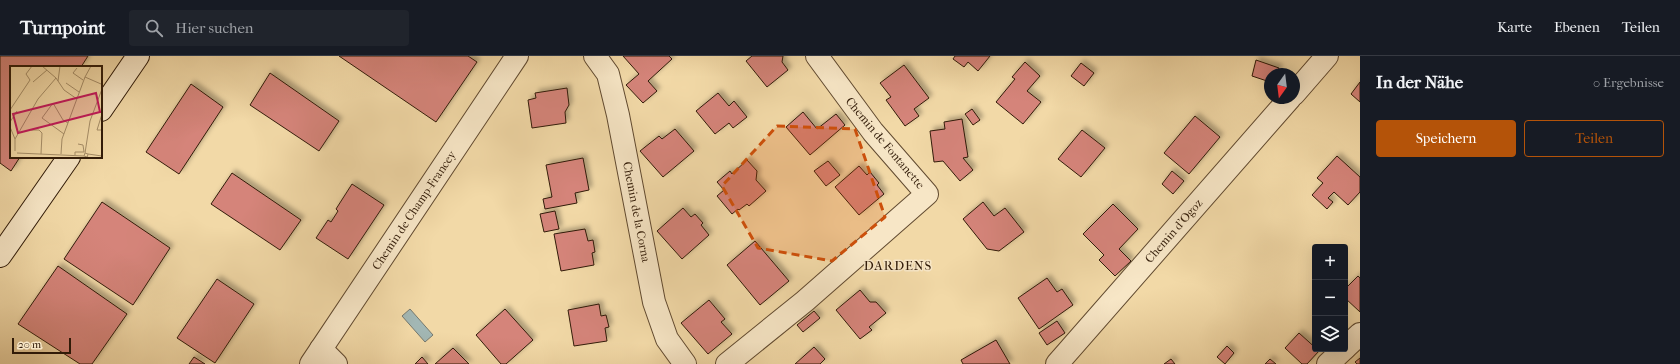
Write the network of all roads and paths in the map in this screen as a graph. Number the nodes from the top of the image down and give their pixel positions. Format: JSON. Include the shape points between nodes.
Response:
{"nodes":[{"id":1,"x":138,"y":56,"type":"edge"},
{"id":2,"x":517,"y":56,"type":"edge"},
{"id":3,"x":595,"y":56,"type":"edge"},
{"id":4,"x":817,"y":56,"type":"edge"},
{"id":5,"x":1327,"y":56,"type":"edge"},
{"id":6,"x":1300,"y":87,"type":"edge"},
{"id":7,"x":1285,"y":104,"type":"edge"},
{"id":8,"x":102,"y":109,"type":"edge"},
{"id":9,"x":68,"y":158,"type":"edge"},
{"id":10,"x":0,"y":256,"type":"edge"},
{"id":11,"x":1360,"y":334,"type":"edge"},
{"id":12,"x":1348,"y":346,"type":"edge"},
{"id":13,"x":1342,"y":352,"type":"edge"},
{"id":14,"x":323,"y":359,"type":"edge"},
{"id":15,"x":685,"y":364,"type":"edge"},
{"id":16,"x":727,"y":364,"type":"edge"},
{"id":17,"x":1057,"y":364,"type":"edge"},
{"id":18,"x":1328,"y":364,"type":"edge"}],
"edges":[{"from":1,"to":8,"type":"street"},
{"from":2,"to":14,"type":"street","name":"Chemin de Champ-Francey"},
{"from":3,"to":15,"type":"street","name":"Chemin de la Corna","via":[[608,74],[618,115],[654,302],[667,338]]},
{"from":4,"to":16,"type":"street","name":"Chemin de Fontanette","via":[[873,132],[927,194],[805,301]]},
{"from":5,"to":6,"type":"street"},
{"from":7,"to":17,"type":"street","name":"Chemin d'Ogoz"},
{"from":9,"to":10,"type":"street"},
{"from":11,"to":12,"type":"street"},
{"from":13,"to":18,"type":"street"}]}
